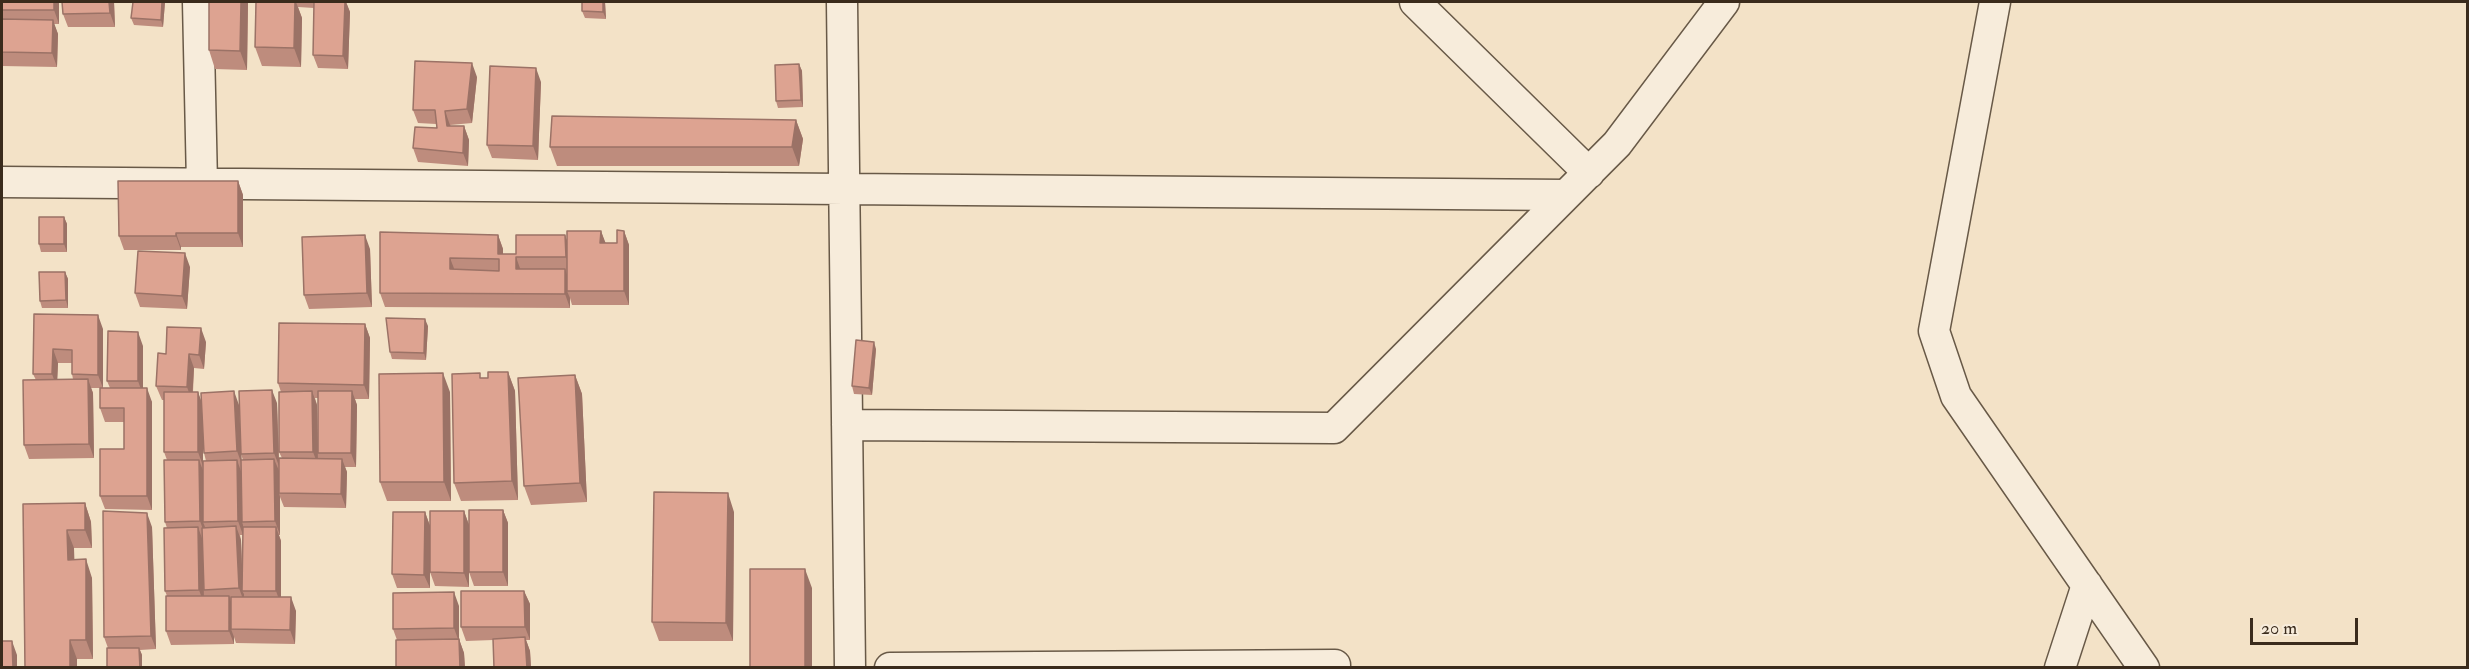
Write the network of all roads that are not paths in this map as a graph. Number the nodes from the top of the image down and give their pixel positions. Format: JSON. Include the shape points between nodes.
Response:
{"nodes":[{"id":1,"x":198,"y":2,"type":"edge"},
{"id":2,"x":842,"y":2,"type":"edge"},
{"id":3,"x":1415,"y":2,"type":"edge"},
{"id":4,"x":1724,"y":2,"type":"edge"},
{"id":5,"x":1995,"y":2,"type":"edge"},
{"id":6,"x":1589,"y":173,"type":"junction"},
{"id":7,"x":2,"y":183,"type":"edge"},
{"id":8,"x":202,"y":184,"type":"junction"},
{"id":9,"x":844,"y":190,"type":"junction"},
{"id":10,"x":1566,"y":195,"type":"junction"},
{"id":11,"x":847,"y":425,"type":"junction"},
{"id":12,"x":2087,"y":585,"type":"junction"},
{"id":13,"x":1335,"y":665,"type":"dead end"},
{"id":14,"x":850,"y":668,"type":"edge"},
{"id":15,"x":890,"y":668,"type":"edge"},
{"id":16,"x":2060,"y":668,"type":"edge"},
{"id":17,"x":2144,"y":668,"type":"edge"}],
"edges":[{"from":1,"to":8,"type":"street"},
{"from":2,"to":9,"type":"street"},
{"from":3,"to":6,"type":"street"},
{"from":4,"to":6,"type":"street","via":[[1617,144]]},
{"from":5,"to":12,"type":"street","via":[[1934,331],[1956,396]]},
{"from":6,"to":10,"type":"street"},
{"from":7,"to":8,"type":"street"},
{"from":8,"to":9,"type":"street"},
{"from":9,"to":10,"type":"street"},
{"from":9,"to":11,"type":"street"},
{"from":10,"to":11,"type":"street","via":[[1334,428]]},
{"from":11,"to":14,"type":"street"},
{"from":12,"to":16,"type":"street"},
{"from":12,"to":17,"type":"street"},
{"from":13,"to":15,"type":"street"}]}
